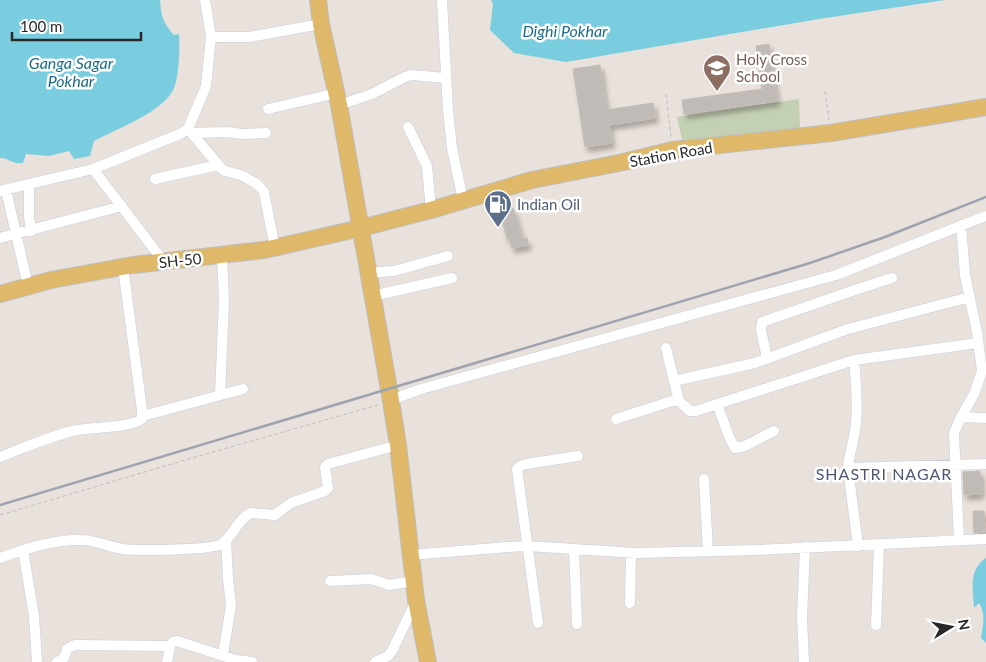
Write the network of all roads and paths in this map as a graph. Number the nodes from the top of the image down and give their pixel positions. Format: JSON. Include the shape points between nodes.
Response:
{"nodes":[{"id":1,"x":205,"y":0,"type":"edge"},
{"id":2,"x":318,"y":0,"type":"edge"},
{"id":3,"x":442,"y":0,"type":"edge"},
{"id":4,"x":321,"y":24,"type":"junction"},
{"id":5,"x":211,"y":38,"type":"junction"},
{"id":6,"x":446,"y":78,"type":"junction"},
{"id":7,"x":825,"y":91,"type":"dead end"},
{"id":8,"x":666,"y":94,"type":"dead end"},
{"id":9,"x":338,"y":99,"type":"junction"},
{"id":10,"x":986,"y":107,"type":"edge"},
{"id":11,"x":268,"y":109,"type":"dead end"},
{"id":12,"x":408,"y":127,"type":"dead end"},
{"id":13,"x":190,"y":131,"type":"junction"},
{"id":14,"x":266,"y":133,"type":"dead end"},
{"id":15,"x":830,"y":133,"type":"junction"},
{"id":16,"x":673,"y":150,"type":"junction"},
{"id":17,"x":218,"y":165,"type":"junction"},
{"id":18,"x":94,"y":169,"type":"junction"},
{"id":19,"x":155,"y":179,"type":"dead end"},
{"id":20,"x":29,"y":185,"type":"junction"},
{"id":21,"x":3,"y":191,"type":"edge"},
{"id":22,"x":463,"y":200,"type":"junction"},
{"id":23,"x":122,"y":206,"type":"junction"},
{"id":24,"x":430,"y":210,"type":"junction"},
{"id":25,"x":986,"y":216,"type":"edge"},
{"id":26,"x":961,"y":225,"type":"junction"},
{"id":27,"x":361,"y":228,"type":"junction"},
{"id":28,"x":31,"y":231,"type":"junction"},
{"id":29,"x":16,"y":234,"type":"junction"},
{"id":30,"x":0,"y":238,"type":"edge"},
{"id":31,"x":274,"y":248,"type":"junction"},
{"id":32,"x":222,"y":255,"type":"junction"},
{"id":33,"x":448,"y":256,"type":"dead end"},
{"id":34,"x":164,"y":262,"type":"junction"},
{"id":35,"x":123,"y":267,"type":"junction"},
{"id":36,"x":368,"y":273,"type":"junction"},
{"id":37,"x":452,"y":278,"type":"dead end"},
{"id":38,"x":892,"y":278,"type":"dead end"},
{"id":39,"x":28,"y":286,"type":"junction"},
{"id":40,"x":0,"y":294,"type":"edge"},
{"id":41,"x":372,"y":296,"type":"junction"},
{"id":42,"x":970,"y":297,"type":"junction"},
{"id":43,"x":978,"y":343,"type":"junction"},
{"id":44,"x":666,"y":348,"type":"dead end"},
{"id":45,"x":767,"y":358,"type":"junction"},
{"id":46,"x":854,"y":360,"type":"junction"},
{"id":47,"x":674,"y":381,"type":"junction"},
{"id":48,"x":243,"y":389,"type":"dead end"},
{"id":49,"x":986,"y":393,"type":"edge"},
{"id":50,"x":974,"y":394,"type":"junction"},
{"id":51,"x":220,"y":395,"type":"junction"},
{"id":52,"x":391,"y":400,"type":"junction"},
{"id":53,"x":679,"y":401,"type":"junction"},
{"id":54,"x":717,"y":404,"type":"junction"},
{"id":55,"x":143,"y":416,"type":"junction"},
{"id":56,"x":961,"y":417,"type":"junction"},
{"id":57,"x":986,"y":418,"type":"edge"},
{"id":58,"x":616,"y":419,"type":"dead end"},
{"id":59,"x":774,"y":431,"type":"dead end"},
{"id":60,"x":398,"y":445,"type":"junction"},
{"id":61,"x":578,"y":456,"type":"dead end"},
{"id":62,"x":0,"y":457,"type":"edge"},
{"id":63,"x":986,"y":464,"type":"edge"},
{"id":64,"x":956,"y":466,"type":"junction"},
{"id":65,"x":848,"y":468,"type":"junction"},
{"id":66,"x":704,"y":479,"type":"dead end"},
{"id":67,"x":0,"y":515,"type":"edge"},
{"id":68,"x":986,"y":539,"type":"edge"},
{"id":69,"x":226,"y":540,"type":"junction"},
{"id":70,"x":959,"y":540,"type":"junction"},
{"id":71,"x":879,"y":545,"type":"junction"},
{"id":72,"x":527,"y":546,"type":"junction"},
{"id":73,"x":804,"y":546,"type":"junction"},
{"id":74,"x":858,"y":546,"type":"junction"},
{"id":75,"x":574,"y":549,"type":"junction"},
{"id":76,"x":23,"y":550,"type":"junction"},
{"id":77,"x":708,"y":551,"type":"junction"},
{"id":78,"x":631,"y":553,"type":"junction"},
{"id":79,"x":410,"y":555,"type":"junction"},
{"id":80,"x":0,"y":558,"type":"edge"},
{"id":81,"x":330,"y":581,"type":"dead end"},
{"id":82,"x":414,"y":582,"type":"junction"},
{"id":83,"x":416,"y":600,"type":"junction"},
{"id":84,"x":630,"y":603,"type":"dead end"},
{"id":85,"x":538,"y":623,"type":"dead end"},
{"id":86,"x":577,"y":624,"type":"dead end"},
{"id":87,"x":876,"y":625,"type":"dead end"},
{"id":88,"x":170,"y":646,"type":"junction"},
{"id":89,"x":223,"y":656,"type":"junction"},
{"id":90,"x":37,"y":662,"type":"edge"},
{"id":91,"x":57,"y":662,"type":"edge"},
{"id":92,"x":167,"y":662,"type":"edge"},
{"id":93,"x":252,"y":662,"type":"edge"},
{"id":94,"x":375,"y":662,"type":"edge"},
{"id":95,"x":428,"y":662,"type":"edge"},
{"id":96,"x":804,"y":662,"type":"edge"}],
"edges":[{"from":1,"to":5,"type":"street"},
{"from":2,"to":4,"type":"main road"},
{"from":3,"to":6,"type":"street"},
{"from":4,"to":5,"type":"street","via":[[249,36]]},
{"from":4,"to":9,"type":"main road"},
{"from":5,"to":13,"type":"street","via":[[206,86]]},
{"from":6,"to":9,"type":"street","via":[[411,75],[372,94]]},
{"from":6,"to":22,"type":"street","via":[[452,148]]},
{"from":7,"to":15,"type":"path"},
{"from":8,"to":16,"type":"path"},
{"from":9,"to":11,"type":"street"},
{"from":9,"to":27,"type":"main road"},
{"from":10,"to":15,"type":"main road","name":"Station Road"},
{"from":12,"to":24,"type":"street","via":[[427,166]]},
{"from":13,"to":14,"type":"street"},
{"from":13,"to":17,"type":"street"},
{"from":13,"to":18,"type":"street"},
{"from":15,"to":16,"type":"main road","name":"Station Road"},
{"from":16,"to":22,"type":"main road","name":"Station Road","via":[[532,180]]},
{"from":17,"to":19,"type":"street"},
{"from":17,"to":31,"type":"street","via":[[257,184],[264,192]]},
{"from":18,"to":20,"type":"street"},
{"from":18,"to":23,"type":"street"},
{"from":20,"to":21,"type":"street"},
{"from":20,"to":28,"type":"street"},
{"from":21,"to":29,"type":"street"},
{"from":22,"to":24,"type":"main road","name":"Station Road"},
{"from":23,"to":28,"type":"street"},
{"from":23,"to":34,"type":"street"},
{"from":24,"to":27,"type":"main road","name":"Station Road"},
{"from":25,"to":26,"type":"street"},
{"from":26,"to":42,"type":"street"},
{"from":26,"to":52,"type":"street","via":[[836,275]]},
{"from":27,"to":31,"type":"main road","name":"SH-50"},
{"from":27,"to":36,"type":"main road"},
{"from":28,"to":29,"type":"street"},
{"from":29,"to":30,"type":"street"},
{"from":29,"to":39,"type":"street"},
{"from":31,"to":32,"type":"main road","name":"SH-50"},
{"from":32,"to":34,"type":"main road","name":"SH-50"},
{"from":32,"to":51,"type":"street","via":[[224,301]]},
{"from":33,"to":36,"type":"street","via":[[394,271]]},
{"from":34,"to":35,"type":"main road","name":"SH-50"},
{"from":35,"to":39,"type":"main road","name":"SH-50"},
{"from":35,"to":55,"type":"street"},
{"from":36,"to":41,"type":"main road"},
{"from":37,"to":41,"type":"street"},
{"from":38,"to":45,"type":"street","via":[[762,322]]},
{"from":39,"to":40,"type":"main road","name":"SH-50"},
{"from":41,"to":52,"type":"main road"},
{"from":42,"to":43,"type":"street"},
{"from":42,"to":45,"type":"street","via":[[848,329]]},
{"from":43,"to":46,"type":"street"},
{"from":43,"to":50,"type":"street","via":[[982,371]]},
{"from":44,"to":47,"type":"street"},
{"from":45,"to":47,"type":"street"},
{"from":46,"to":54,"type":"street"},
{"from":46,"to":65,"type":"street","via":[[856,424]]},
{"from":47,"to":53,"type":"street"},
{"from":48,"to":51,"type":"street"},
{"from":49,"to":50,"type":"street"},
{"from":50,"to":56,"type":"street"},
{"from":51,"to":55,"type":"street"},
{"from":52,"to":60,"type":"main road"},
{"from":52,"to":67,"type":"path"},
{"from":53,"to":54,"type":"street","via":[[690,411]]},
{"from":53,"to":58,"type":"street"},
{"from":54,"to":59,"type":"street","via":[[735,448]]},
{"from":55,"to":62,"type":"street","via":[[139,422],[63,434]]},
{"from":56,"to":57,"type":"street"},
{"from":56,"to":64,"type":"street","via":[[954,433]]},
{"from":60,"to":69,"type":"street","via":[[328,464],[325,467],[328,488],[325,491],[290,504],[275,515],[247,515]]},
{"from":60,"to":79,"type":"main road"},
{"from":61,"to":72,"type":"street","via":[[526,464],[517,469]]},
{"from":63,"to":64,"type":"street"},
{"from":64,"to":65,"type":"street"},
{"from":64,"to":70,"type":"street"},
{"from":65,"to":74,"type":"street"},
{"from":66,"to":77,"type":"street"},
{"from":68,"to":70,"type":"street"},
{"from":69,"to":76,"type":"street","via":[[213,547],[198,549],[124,549],[83,540]]},
{"from":69,"to":89,"type":"street","via":[[231,604]]},
{"from":70,"to":71,"type":"street"},
{"from":71,"to":74,"type":"street"},
{"from":71,"to":87,"type":"street"},
{"from":72,"to":75,"type":"street"},
{"from":72,"to":79,"type":"street"},
{"from":72,"to":85,"type":"street"},
{"from":73,"to":74,"type":"street"},
{"from":73,"to":77,"type":"street"},
{"from":73,"to":96,"type":"street"},
{"from":75,"to":78,"type":"street"},
{"from":75,"to":86,"type":"street"},
{"from":76,"to":80,"type":"street"},
{"from":76,"to":90,"type":"street","via":[[34,616]]},
{"from":77,"to":78,"type":"street"},
{"from":78,"to":84,"type":"street"},
{"from":79,"to":82,"type":"main road"},
{"from":81,"to":82,"type":"street","via":[[371,579],[389,585]]},
{"from":82,"to":83,"type":"main road"},
{"from":83,"to":94,"type":"street","via":[[392,651]]},
{"from":83,"to":95,"type":"main road"},
{"from":88,"to":89,"type":"street","via":[[173,642],[184,642]]},
{"from":88,"to":91,"type":"street","via":[[74,644]]},
{"from":88,"to":92,"type":"street"},
{"from":89,"to":93,"type":"street"}]}
